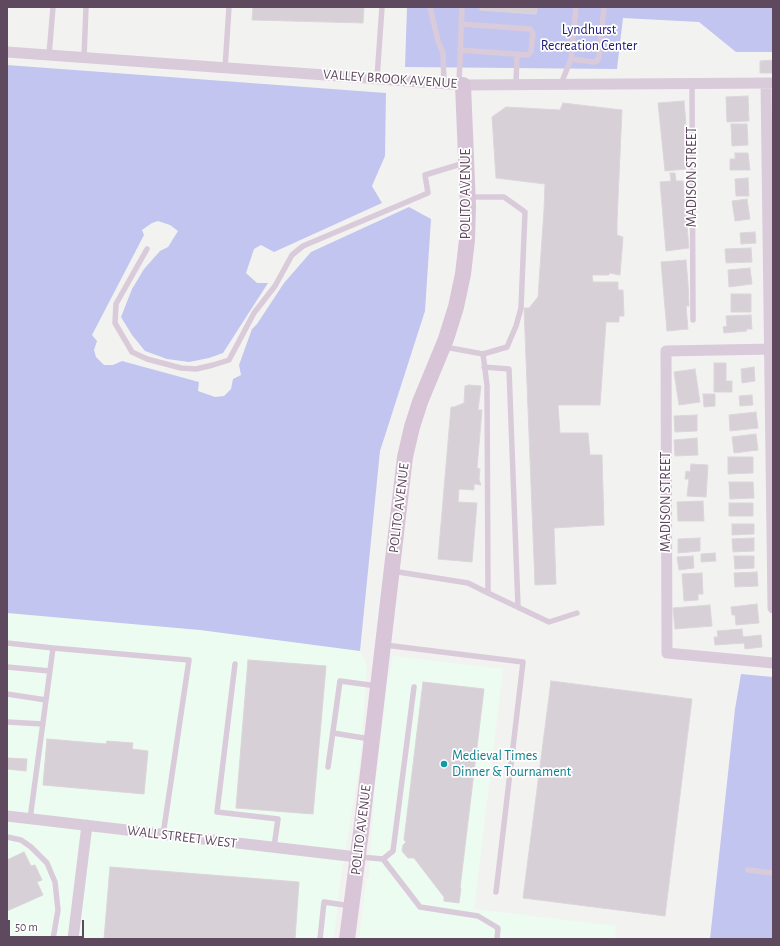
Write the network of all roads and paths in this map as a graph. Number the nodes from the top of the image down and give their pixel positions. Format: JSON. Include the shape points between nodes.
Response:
{"nodes":[{"id":1,"x":53,"y":7,"type":"edge"},
{"id":2,"x":86,"y":7,"type":"edge"},
{"id":3,"x":229,"y":7,"type":"edge"},
{"id":4,"x":382,"y":7,"type":"edge"},
{"id":5,"x":430,"y":7,"type":"edge"},
{"id":6,"x":462,"y":7,"type":"edge"},
{"id":7,"x":576,"y":7,"type":"edge"},
{"id":8,"x":604,"y":7,"type":"edge"},
{"id":9,"x":461,"y":24,"type":"junction"},
{"id":10,"x":460,"y":50,"type":"junction"},
{"id":11,"x":7,"y":52,"type":"edge"},
{"id":12,"x":517,"y":54,"type":"junction"},
{"id":13,"x":49,"y":55,"type":"junction"},
{"id":14,"x":84,"y":57,"type":"junction"},
{"id":15,"x":571,"y":59,"type":"junction"},
{"id":16,"x":225,"y":68,"type":"junction"},
{"id":17,"x":377,"y":78,"type":"junction"},
{"id":18,"x":692,"y":83,"type":"junction"},
{"id":19,"x":769,"y":83,"type":"edge"},
{"id":20,"x":444,"y":84,"type":"junction"},
{"id":21,"x":561,"y":84,"type":"junction"},
{"id":22,"x":461,"y":85,"type":"junction"},
{"id":23,"x":516,"y":85,"type":"junction"},
{"id":24,"x":466,"y":162,"type":"junction"},
{"id":25,"x":468,"y":197,"type":"junction"},
{"id":26,"x":147,"y":249,"type":"dead end"},
{"id":27,"x":693,"y":320,"type":"dead end"},
{"id":28,"x":443,"y":346,"type":"junction"},
{"id":29,"x":772,"y":349,"type":"edge"},
{"id":30,"x":483,"y":354,"type":"junction"},
{"id":31,"x":484,"y":367,"type":"junction"},
{"id":32,"x":392,"y":571,"type":"junction"},
{"id":33,"x":488,"y":593,"type":"junction"},
{"id":34,"x":518,"y":607,"type":"junction"},
{"id":35,"x":773,"y":608,"type":"edge"},
{"id":36,"x":577,"y":613,"type":"dead end"},
{"id":37,"x":7,"y":642,"type":"edge"},
{"id":38,"x":383,"y":645,"type":"junction"},
{"id":39,"x":53,"y":648,"type":"junction"},
{"id":40,"x":773,"y":663,"type":"edge"},
{"id":41,"x":235,"y":664,"type":"dead end"},
{"id":42,"x":7,"y":667,"type":"edge"},
{"id":43,"x":50,"y":671,"type":"junction"},
{"id":44,"x":378,"y":686,"type":"junction"},
{"id":45,"x":414,"y":687,"type":"dead end"},
{"id":46,"x":7,"y":694,"type":"edge"},
{"id":47,"x":46,"y":700,"type":"junction"},
{"id":48,"x":7,"y":722,"type":"edge"},
{"id":49,"x":43,"y":724,"type":"junction"},
{"id":50,"x":333,"y":733,"type":"junction"},
{"id":51,"x":372,"y":739,"type":"junction"},
{"id":52,"x":328,"y":767,"type":"dead end"},
{"id":53,"x":7,"y":816,"type":"edge"},
{"id":54,"x":30,"y":819,"type":"junction"},
{"id":55,"x":87,"y":825,"type":"junction"},
{"id":56,"x":163,"y":835,"type":"junction"},
{"id":57,"x":7,"y":837,"type":"edge"},
{"id":58,"x":274,"y":847,"type":"junction"},
{"id":59,"x":357,"y":857,"type":"junction"},
{"id":60,"x":383,"y":859,"type":"junction"},
{"id":61,"x":748,"y":870,"type":"dead end"},
{"id":62,"x":773,"y":873,"type":"edge"},
{"id":63,"x":496,"y":892,"type":"dead end"},
{"id":64,"x":351,"y":906,"type":"junction"},
{"id":65,"x":53,"y":939,"type":"edge"},
{"id":66,"x":73,"y":939,"type":"edge"},
{"id":67,"x":320,"y":939,"type":"edge"},
{"id":68,"x":347,"y":939,"type":"edge"},
{"id":69,"x":497,"y":939,"type":"edge"}],
"edges":[{"from":1,"to":13,"type":"lane"},
{"from":2,"to":14,"type":"lane"},
{"from":3,"to":16,"type":"lane"},
{"from":4,"to":17,"type":"lane"},
{"from":5,"to":20,"type":"lane","via":[[443,53]]},
{"from":6,"to":9,"type":"lane","name":"POLITO AVENUE"},
{"from":7,"to":15,"type":"lane"},
{"from":8,"to":15,"type":"lane","via":[[599,57],[593,62]]},
{"from":9,"to":10,"type":"lane","name":"POLITO AVENUE"},
{"from":9,"to":12,"type":"lane","via":[[530,29],[533,33],[531,52],[527,55]]},
{"from":10,"to":12,"type":"lane"},
{"from":10,"to":22,"type":"lane","name":"POLITO AVENUE"},
{"from":11,"to":13,"type":"street","name":"VALLEY BROOK AVENUE"},
{"from":12,"to":23,"type":"lane"},
{"from":13,"to":14,"type":"street","name":"VALLEY BROOK AVENUE"},
{"from":14,"to":16,"type":"street","name":"VALLEY BROOK AVENUE"},
{"from":15,"to":21,"type":"lane"},
{"from":16,"to":17,"type":"street","name":"VALLEY BROOK AVENUE"},
{"from":17,"to":20,"type":"street","name":"VALLEY BROOK AVENUE"},
{"from":18,"to":19,"type":"street","name":"VALLEY BROOK AVENUE"},
{"from":18,"to":21,"type":"street","name":"VALLEY BROOK AVENUE"},
{"from":18,"to":27,"type":"lane","name":"MADISON STREET"},
{"from":19,"to":29,"type":"street"},
{"from":20,"to":22,"type":"street","name":"VALLEY BROOK AVENUE"},
{"from":21,"to":23,"type":"street","name":"VALLEY BROOK AVENUE"},
{"from":22,"to":23,"type":"street","name":"VALLEY BROOK AVENUE"},
{"from":22,"to":24,"type":"street","name":"POLITO AVENUE"},
{"from":24,"to":25,"type":"street","name":"POLITO AVENUE"},
{"from":24,"to":26,"type":"lane","via":[[426,174],[428,193],[303,246],[292,255],[275,286],[254,313],[229,360],[213,365],[196,369],[181,368],[147,359],[132,352],[114,323],[116,304]]},
{"from":25,"to":28,"type":"street","name":"POLITO AVENUE","via":[[463,274],[456,307]]},
{"from":25,"to":30,"type":"lane","via":[[504,197],[525,212],[521,308],[516,326],[507,347]]},
{"from":28,"to":30,"type":"lane"},
{"from":28,"to":32,"type":"street","name":"POLITO AVENUE","via":[[412,426],[405,457]]},
{"from":29,"to":35,"type":"street"},
{"from":29,"to":40,"type":"street","name":"MADISON STREET","via":[[666,351],[667,653]]},
{"from":30,"to":31,"type":"lane"},
{"from":31,"to":33,"type":"lane","via":[[487,384]]},
{"from":31,"to":34,"type":"lane","via":[[509,368]]},
{"from":32,"to":33,"type":"lane","via":[[468,583]]},
{"from":32,"to":38,"type":"street","name":"POLITO AVENUE"},
{"from":33,"to":34,"type":"lane"},
{"from":34,"to":36,"type":"lane","via":[[549,622]]},
{"from":37,"to":39,"type":"lane"},
{"from":38,"to":44,"type":"street","name":"POLITO AVENUE"},
{"from":38,"to":63,"type":"lane","via":[[523,662]]},
{"from":39,"to":43,"type":"lane"},
{"from":39,"to":56,"type":"lane","via":[[189,660]]},
{"from":41,"to":58,"type":"lane","via":[[217,812],[278,819]]},
{"from":42,"to":43,"type":"lane"},
{"from":43,"to":47,"type":"lane"},
{"from":44,"to":50,"type":"lane","via":[[340,681]]},
{"from":44,"to":51,"type":"street","name":"POLITO AVENUE"},
{"from":45,"to":60,"type":"lane","via":[[393,851]]},
{"from":46,"to":47,"type":"lane"},
{"from":47,"to":49,"type":"lane"},
{"from":48,"to":49,"type":"lane"},
{"from":49,"to":54,"type":"lane"},
{"from":50,"to":51,"type":"lane"},
{"from":50,"to":52,"type":"lane"},
{"from":51,"to":59,"type":"street","name":"POLITO AVENUE"},
{"from":53,"to":54,"type":"street","name":"WALL STREET WEST"},
{"from":54,"to":55,"type":"street","name":"WALL STREET WEST"},
{"from":55,"to":56,"type":"street","name":"WALL STREET WEST"},
{"from":55,"to":66,"type":"street"},
{"from":56,"to":58,"type":"street","name":"WALL STREET WEST"},
{"from":57,"to":65,"type":"lane","via":[[21,840],[47,863],[55,882],[58,910]]},
{"from":58,"to":59,"type":"street","name":"WALL STREET WEST"},
{"from":59,"to":60,"type":"lane"},
{"from":59,"to":64,"type":"street","name":"POLITO AVENUE"},
{"from":60,"to":69,"type":"lane","via":[[420,907],[478,916],[498,928]]},
{"from":61,"to":62,"type":"lane"},
{"from":64,"to":67,"type":"lane","via":[[324,902]]},
{"from":64,"to":68,"type":"street","name":"POLITO AVENUE"}]}
